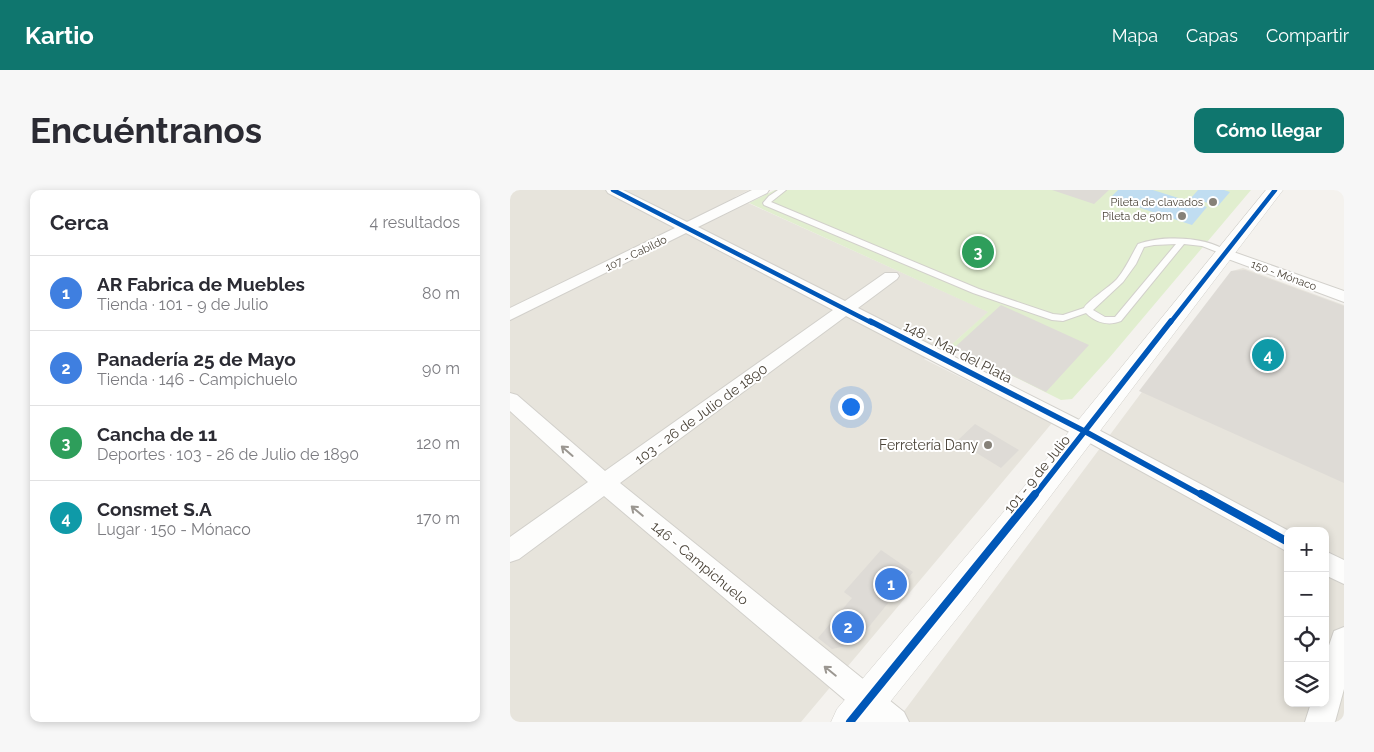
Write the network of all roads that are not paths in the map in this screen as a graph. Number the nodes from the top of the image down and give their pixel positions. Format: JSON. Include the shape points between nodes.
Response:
{"nodes":[{"id":1,"x":613,"y":190,"type":"edge"},
{"id":2,"x":762,"y":190,"type":"edge"},
{"id":3,"x":783,"y":190,"type":"edge"},
{"id":4,"x":1275,"y":190,"type":"edge"},
{"id":5,"x":687,"y":228,"type":"junction"},
{"id":6,"x":1182,"y":242,"type":"junction"},
{"id":7,"x":1225,"y":253,"type":"junction"},
{"id":8,"x":891,"y":276,"type":"dead end"},
{"id":9,"x":1344,"y":297,"type":"edge"},
{"id":10,"x":847,"y":309,"type":"junction"},
{"id":11,"x":1088,"y":310,"type":"junction"},
{"id":12,"x":510,"y":315,"type":"edge"},
{"id":13,"x":510,"y":400,"type":"edge"},
{"id":14,"x":1086,"y":432,"type":"junction"},
{"id":15,"x":604,"y":483,"type":"junction"},
{"id":16,"x":1284,"y":540,"type":"edge"},
{"id":17,"x":510,"y":551,"type":"edge"},
{"id":18,"x":1329,"y":564,"type":"edge"},
{"id":19,"x":1344,"y":573,"type":"edge"},
{"id":20,"x":1344,"y":640,"type":"edge"},
{"id":21,"x":871,"y":715,"type":"edge"},
{"id":22,"x":1320,"y":722,"type":"edge"}],
"edges":[{"from":1,"to":5,"type":"street","name":"148 - Mar del Plata"},
{"from":2,"to":5,"type":"street","name":"107 - Cabildo"},
{"from":3,"to":11,"type":"lane","via":[[767,203],[976,291],[1052,317],[1063,318]]},
{"from":4,"to":7,"type":"street","name":"101 - 9 de Julio"},
{"from":5,"to":10,"type":"street","name":"148 - Mar del Plata"},
{"from":5,"to":12,"type":"street","name":"107 - Cabildo"},
{"from":6,"to":7,"type":"lane","via":[[1203,244]]},
{"from":6,"to":11,"type":"lane","via":[[1152,242],[1141,246],[1134,264],[1111,291]]},
{"from":6,"to":11,"type":"lane","via":[[1118,320],[1106,321]]},
{"from":7,"to":9,"type":"street","name":"150 - Mónaco"},
{"from":7,"to":14,"type":"street","name":"101 - 9 de Julio"},
{"from":8,"to":10,"type":"street","name":"103 - 26 de Julio de 1890"},
{"from":10,"to":14,"type":"street","name":"148 - Mar del Plata"},
{"from":10,"to":15,"type":"street","name":"103 - 26 de Julio de 1890"},
{"from":15,"to":13,"type":"street","name":"146 - Campichuelo","one_way":true},
{"from":14,"to":16,"type":"street","name":"148 - Mar del Plata"},
{"from":14,"to":21,"type":"street","name":"101 - 9 de Julio","via":[[897,668]]},
{"from":15,"to":17,"type":"street","name":"103 - 26 de Julio de 1890"},
{"from":21,"to":15,"type":"street","name":"146 - Campichuelo","one_way":true},
{"from":18,"to":19,"type":"street"},
{"from":20,"to":22,"type":"street"}]}
